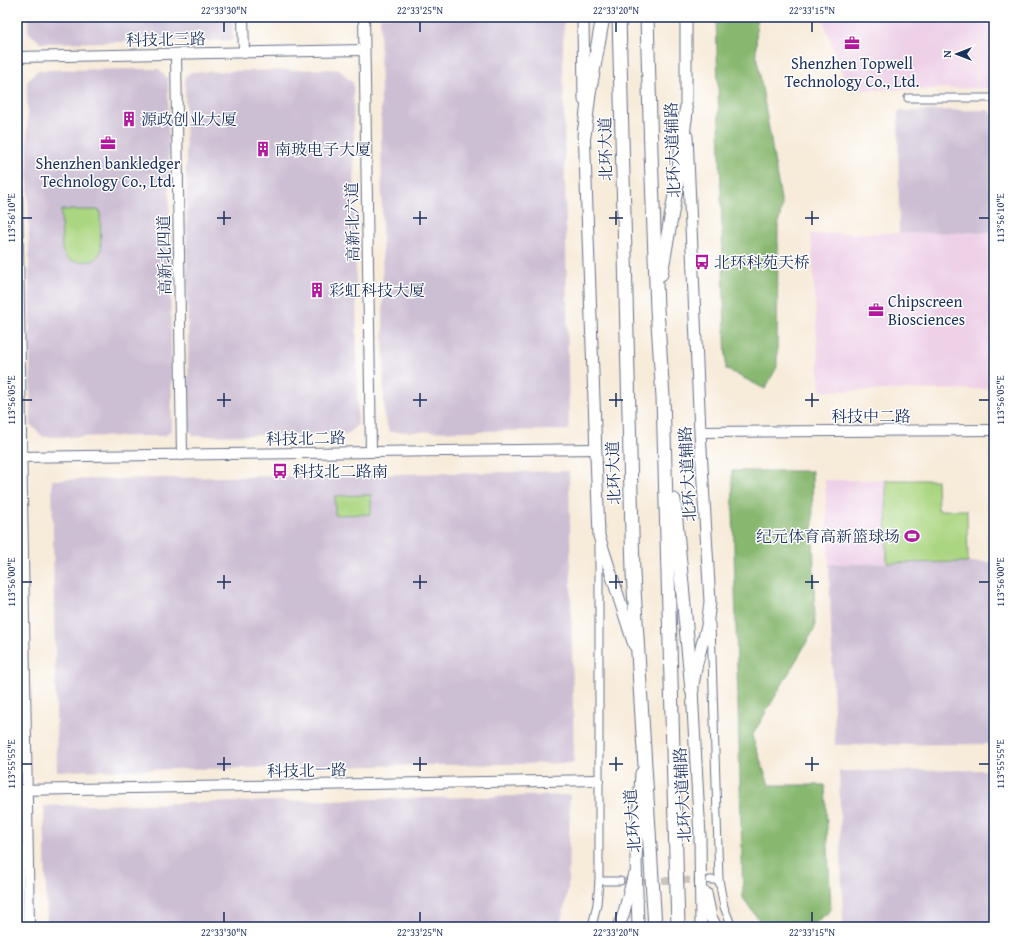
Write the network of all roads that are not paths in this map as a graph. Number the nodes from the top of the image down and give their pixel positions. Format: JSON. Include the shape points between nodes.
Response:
{"nodes":[{"id":1,"x":243,"y":17,"type":"edge"},
{"id":2,"x":364,"y":17,"type":"edge"},
{"id":3,"x":583,"y":17,"type":"edge"},
{"id":4,"x":603,"y":17,"type":"edge"},
{"id":5,"x":619,"y":17,"type":"edge"},
{"id":6,"x":647,"y":17,"type":"edge"},
{"id":7,"x":686,"y":17,"type":"edge"},
{"id":8,"x":364,"y":50,"type":"junction"},
{"id":9,"x":244,"y":53,"type":"junction"},
{"id":10,"x":176,"y":54,"type":"junction"},
{"id":11,"x":17,"y":57,"type":"edge"},
{"id":12,"x":908,"y":98,"type":"dead end"},
{"id":13,"x":994,"y":98,"type":"edge"},
{"id":14,"x":686,"y":111,"type":"junction"},
{"id":15,"x":584,"y":136,"type":"junction"},
{"id":16,"x":17,"y":186,"type":"edge"},
{"id":17,"x":657,"y":309,"type":"junction"},
{"id":18,"x":663,"y":397,"type":"junction"},
{"id":19,"x":994,"y":430,"type":"edge"},
{"id":20,"x":700,"y":432,"type":"junction"},
{"id":21,"x":595,"y":449,"type":"junction"},
{"id":22,"x":370,"y":451,"type":"junction"},
{"id":23,"x":182,"y":455,"type":"junction"},
{"id":24,"x":19,"y":457,"type":"edge"},
{"id":25,"x":599,"y":536,"type":"junction"},
{"id":26,"x":710,"y":602,"type":"junction"},
{"id":27,"x":640,"y":664,"type":"junction"},
{"id":28,"x":692,"y":690,"type":"junction"},
{"id":29,"x":643,"y":738,"type":"junction"},
{"id":30,"x":598,"y":780,"type":"junction"},
{"id":31,"x":22,"y":790,"type":"edge"},
{"id":32,"x":17,"y":797,"type":"edge"},
{"id":33,"x":700,"y":836,"type":"junction"},
{"id":34,"x":636,"y":859,"type":"junction"},
{"id":35,"x":710,"y":880,"type":"tunnel mouth"},
{"id":36,"x":719,"y":880,"type":"junction"},
{"id":37,"x":599,"y":881,"type":"junction"},
{"id":38,"x":620,"y":881,"type":"tunnel mouth"},
{"id":39,"x":19,"y":927,"type":"edge"},
{"id":40,"x":30,"y":927,"type":"edge"},
{"id":41,"x":592,"y":927,"type":"edge"},
{"id":42,"x":618,"y":927,"type":"edge"},
{"id":43,"x":638,"y":927,"type":"edge"},
{"id":44,"x":656,"y":927,"type":"edge"},
{"id":45,"x":678,"y":927,"type":"edge"},
{"id":46,"x":701,"y":927,"type":"edge"},
{"id":47,"x":716,"y":927,"type":"edge"},
{"id":48,"x":732,"y":927,"type":"edge"}],
"edges":[{"from":1,"to":9,"type":"street"},
{"from":2,"to":8,"type":"street","name":"高新北六道"},
{"from":3,"to":15,"type":"main road"},
{"from":4,"to":15,"type":"highway"},
{"from":5,"to":27,"type":"highway","name":"北环大道","via":[[633,573]]},
{"from":6,"to":17,"type":"highway"},
{"from":7,"to":14,"type":"main road","name":"北环大道辅路"},
{"from":8,"to":9,"type":"street","name":"科技北三路"},
{"from":8,"to":22,"type":"street","name":"高新北六道"},
{"from":9,"to":10,"type":"street","name":"科技北三路"},
{"from":10,"to":11,"type":"street","name":"科技北三路"},
{"from":10,"to":23,"type":"street","name":"高新北四道"},
{"from":12,"to":13,"type":"street"},
{"from":14,"to":17,"type":"highway"},
{"from":14,"to":20,"type":"main road","name":"北环大道辅路"},
{"from":15,"to":21,"type":"main road"},
{"from":16,"to":24,"type":"street"},
{"from":17,"to":18,"type":"highway"},
{"from":18,"to":28,"type":"highway"},
{"from":18,"to":45,"type":"highway"},
{"from":19,"to":20,"type":"street","name":"科技中二路"},
{"from":20,"to":26,"type":"main road","name":"北环大道辅路"},
{"from":21,"to":22,"type":"street","name":"科技北二路"},
{"from":21,"to":25,"type":"main road"},
{"from":22,"to":23,"type":"street","name":"科技北二路"},
{"from":23,"to":24,"type":"street","name":"科技北二路"},
{"from":24,"to":31,"type":"street"},
{"from":25,"to":27,"type":"main road"},
{"from":25,"to":30,"type":"street"},
{"from":26,"to":28,"type":"main road","name":"北环大道辅路"},
{"from":26,"to":36,"type":"street"},
{"from":27,"to":29,"type":"highway","name":"北环大道"},
{"from":28,"to":33,"type":"main road","name":"北环大道辅路"},
{"from":29,"to":34,"type":"main road"},
{"from":29,"to":44,"type":"highway","name":"北环大道"},
{"from":30,"to":31,"type":"street","name":"科技北一路"},
{"from":30,"to":37,"type":"street"},
{"from":31,"to":40,"type":"street"},
{"from":32,"to":39,"type":"street"},
{"from":33,"to":46,"type":"main road","name":"北环大道辅路"},
{"from":33,"to":47,"type":"main road","via":[[706,900]]},
{"from":34,"to":42,"type":"main road","via":[[628,902]]},
{"from":34,"to":43,"type":"main road"},
{"from":35,"to":36,"type":"street"},
{"from":36,"to":48,"type":"street","via":[[724,907]]},
{"from":37,"to":38,"type":"street"},
{"from":37,"to":41,"type":"street","via":[[598,904]]}]}
